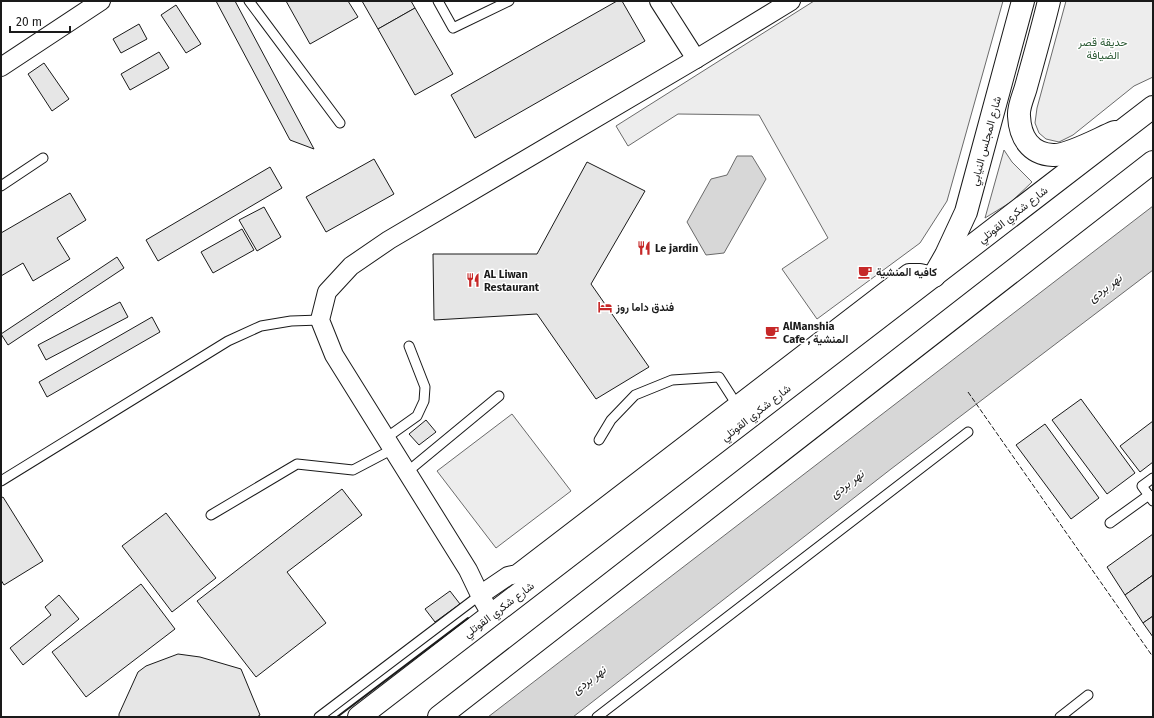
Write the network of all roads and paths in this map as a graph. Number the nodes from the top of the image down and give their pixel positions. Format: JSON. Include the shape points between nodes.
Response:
{"nodes":[{"id":1,"x":101,"y":1,"type":"edge"},
{"id":2,"x":249,"y":1,"type":"edge"},
{"id":3,"x":438,"y":1,"type":"edge"},
{"id":4,"x":509,"y":1,"type":"edge"},
{"id":5,"x":658,"y":1,"type":"edge"},
{"id":6,"x":791,"y":1,"type":"edge"},
{"id":7,"x":1023,"y":1,"type":"edge"},
{"id":8,"x":1049,"y":1,"type":"edge"},
{"id":9,"x":696,"y":59,"type":"junction"},
{"id":10,"x":1,"y":67,"type":"edge"},
{"id":11,"x":1153,"y":107,"type":"edge"},
{"id":12,"x":340,"y":123,"type":"dead end"},
{"id":13,"x":1128,"y":126,"type":"junction"},
{"id":14,"x":43,"y":158,"type":"dead end"},
{"id":15,"x":1153,"y":162,"type":"edge"},
{"id":16,"x":1,"y":186,"type":"edge"},
{"id":17,"x":934,"y":276,"type":"junction"},
{"id":18,"x":320,"y":320,"type":"junction"},
{"id":19,"x":409,"y":346,"type":"dead end"},
{"id":20,"x":499,"y":396,"type":"dead end"},
{"id":21,"x":737,"y":405,"type":"junction"},
{"id":22,"x":968,"y":432,"type":"dead end"},
{"id":23,"x":599,"y":440,"type":"dead end"},
{"id":24,"x":389,"y":443,"type":"junction"},
{"id":25,"x":407,"y":472,"type":"junction"},
{"id":26,"x":1153,"y":478,"type":"edge"},
{"id":27,"x":1,"y":481,"type":"edge"},
{"id":28,"x":1151,"y":498,"type":"edge"},
{"id":29,"x":211,"y":515,"type":"dead end"},
{"id":30,"x":1110,"y":523,"type":"dead end"},
{"id":31,"x":480,"y":595,"type":"junction"},
{"id":32,"x":492,"y":616,"type":"junction"},
{"id":33,"x":1088,"y":695,"type":"dead end"},
{"id":34,"x":319,"y":717,"type":"edge"},
{"id":35,"x":359,"y":717,"type":"edge"},
{"id":36,"x":439,"y":717,"type":"edge"},
{"id":37,"x":597,"y":717,"type":"edge"},
{"id":38,"x":1060,"y":717,"type":"edge"}],
"edges":[{"from":1,"to":10,"type":"street"},
{"from":2,"to":12,"type":"lane"},
{"from":3,"to":4,"type":"lane","via":[[453,28]]},
{"from":5,"to":9,"type":"street"},
{"from":6,"to":9,"type":"street"},
{"from":7,"to":17,"type":"main road","name":"شارع المجلس النيابي","via":[[966,212]]},
{"from":8,"to":13,"type":"main road","via":[[1018,115],[1024,139],[1034,150],[1043,154],[1064,154]]},
{"from":9,"to":18,"type":"street","via":[[389,240],[350,266],[327,292]]},
{"from":11,"to":13,"type":"main road","name":"شارع شكري القوتلي"},
{"from":13,"to":17,"type":"main road","name":"شارع شكري القوتلي"},
{"from":14,"to":16,"type":"lane"},
{"from":15,"to":36,"type":"main road"},
{"from":17,"to":21,"type":"street","via":[[909,273]]},
{"from":17,"to":32,"type":"main road","name":"شارع شكري القوتلي"},
{"from":18,"to":24,"type":"street","via":[[334,355]]},
{"from":18,"to":27,"type":"lane","via":[[262,326],[228,341]]},
{"from":19,"to":24,"type":"lane","via":[[425,388],[424,401],[417,416]]},
{"from":20,"to":25,"type":"lane"},
{"from":21,"to":23,"type":"lane","via":[[719,378],[672,380],[635,395],[611,420]]},
{"from":21,"to":31,"type":"street","via":[[517,574],[508,576]]},
{"from":22,"to":37,"type":"lane"},
{"from":24,"to":25,"type":"street"},
{"from":24,"to":29,"type":"lane","via":[[353,470],[297,464]]},
{"from":25,"to":31,"type":"street","via":[[468,570]]},
{"from":26,"to":28,"type":"lane","via":[[1142,486]]},
{"from":28,"to":30,"type":"lane"},
{"from":31,"to":32,"type":"street"},
{"from":31,"to":34,"type":"lane"},
{"from":32,"to":35,"type":"main road","name":"شارع شكري القوتلي"},
{"from":33,"to":38,"type":"lane"}]}
